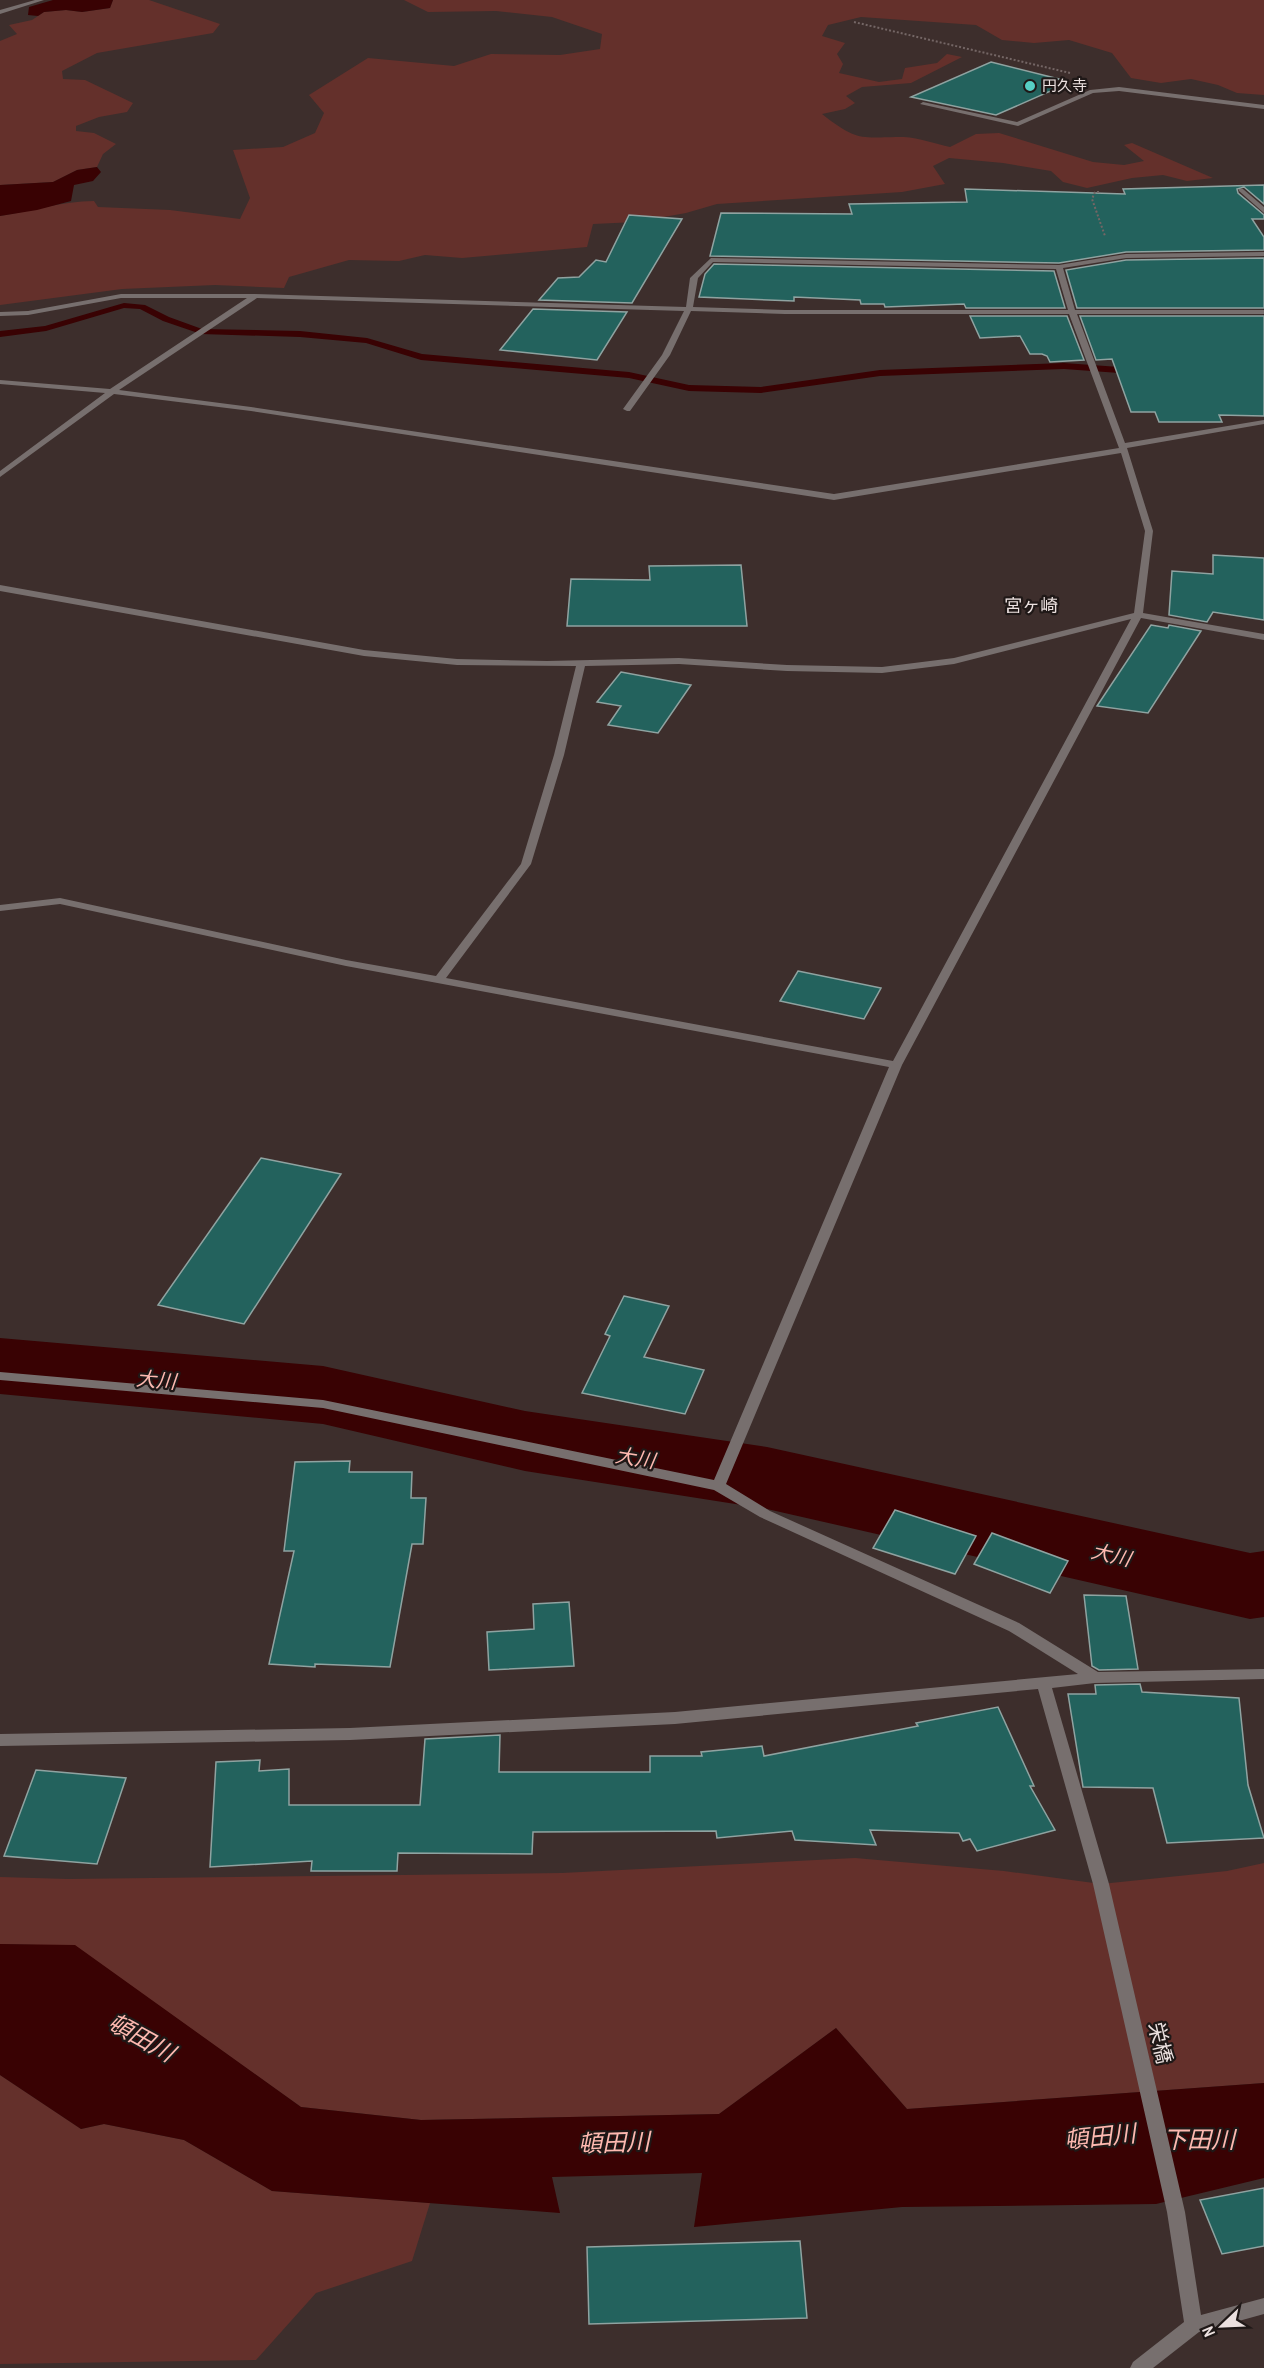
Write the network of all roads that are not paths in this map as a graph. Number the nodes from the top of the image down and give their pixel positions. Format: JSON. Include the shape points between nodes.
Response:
{"nodes":[{"id":1,"x":41,"y":0,"type":"edge"},
{"id":2,"x":0,"y":12,"type":"edge"},
{"id":3,"x":923,"y":104,"type":"dead end"},
{"id":4,"x":1264,"y":107,"type":"edge"},
{"id":5,"x":1241,"y":190,"type":"dead end"},
{"id":6,"x":1264,"y":212,"type":"edge"},
{"id":7,"x":1264,"y":254,"type":"edge"},
{"id":8,"x":1059,"y":267,"type":"junction"},
{"id":9,"x":255,"y":296,"type":"junction"},
{"id":10,"x":689,"y":309,"type":"junction"},
{"id":11,"x":1072,"y":312,"type":"junction"},
{"id":12,"x":1264,"y":312,"type":"edge"},
{"id":13,"x":0,"y":314,"type":"edge"},
{"id":14,"x":0,"y":382,"type":"edge"},
{"id":15,"x":112,"y":390,"type":"junction"},
{"id":16,"x":627,"y":409,"type":"dead end"},
{"id":17,"x":1264,"y":422,"type":"edge"},
{"id":18,"x":1123,"y":448,"type":"junction"},
{"id":19,"x":0,"y":475,"type":"edge"},
{"id":20,"x":0,"y":588,"type":"edge"},
{"id":21,"x":1138,"y":615,"type":"junction"},
{"id":22,"x":1264,"y":637,"type":"edge"},
{"id":23,"x":581,"y":663,"type":"junction"},
{"id":24,"x":0,"y":908,"type":"edge"},
{"id":25,"x":439,"y":980,"type":"junction"},
{"id":26,"x":896,"y":1065,"type":"junction"},
{"id":27,"x":0,"y":1376,"type":"edge"},
{"id":28,"x":718,"y":1486,"type":"junction"},
{"id":29,"x":1264,"y":1674,"type":"edge"},
{"id":30,"x":1095,"y":1677,"type":"junction"},
{"id":31,"x":1044,"y":1684,"type":"junction"},
{"id":32,"x":0,"y":1740,"type":"edge"},
{"id":33,"x":1264,"y":2306,"type":"edge"},
{"id":34,"x":1194,"y":2325,"type":"junction"},
{"id":35,"x":1139,"y":2368,"type":"edge"}],
"edges":[{"from":1,"to":2,"type":"street"},
{"from":3,"to":4,"type":"street","via":[[1018,124],[1092,91],[1119,89]]},
{"from":5,"to":6,"type":"street"},
{"from":7,"to":8,"type":"street","via":[[1116,258]]},
{"from":8,"to":10,"type":"street","via":[[711,260],[694,278]]},
{"from":8,"to":11,"type":"street"},
{"from":9,"to":10,"type":"street"},
{"from":9,"to":13,"type":"street","via":[[121,296],[28,314]]},
{"from":9,"to":15,"type":"street"},
{"from":10,"to":11,"type":"street"},
{"from":10,"to":16,"type":"street","via":[[666,355]]},
{"from":11,"to":12,"type":"street"},
{"from":11,"to":18,"type":"street"},
{"from":14,"to":15,"type":"street"},
{"from":15,"to":18,"type":"street","via":[[834,498]]},
{"from":15,"to":19,"type":"street"},
{"from":17,"to":18,"type":"street"},
{"from":18,"to":21,"type":"street","via":[[1149,531]]},
{"from":20,"to":23,"type":"street","via":[[364,653],[457,662]]},
{"from":21,"to":22,"type":"street"},
{"from":21,"to":23,"type":"street","via":[[954,661],[882,670],[679,662]]},
{"from":21,"to":26,"type":"street"},
{"from":23,"to":25,"type":"street","via":[[559,755],[526,864]]},
{"from":24,"to":25,"type":"street","via":[[60,901]]},
{"from":25,"to":26,"type":"street"},
{"from":26,"to":28,"type":"street"},
{"from":27,"to":28,"type":"street","via":[[322,1404]]},
{"from":28,"to":30,"type":"street","via":[[765,1514],[1014,1626]]},
{"from":29,"to":30,"type":"street"},
{"from":30,"to":31,"type":"street"},
{"from":31,"to":32,"type":"street","via":[[675,1718],[350,1734]]},
{"from":31,"to":34,"type":"street","name":"栄橋","via":[[1101,1884],[1176,2212]]},
{"from":33,"to":34,"type":"street"},
{"from":34,"to":35,"type":"street"}]}
